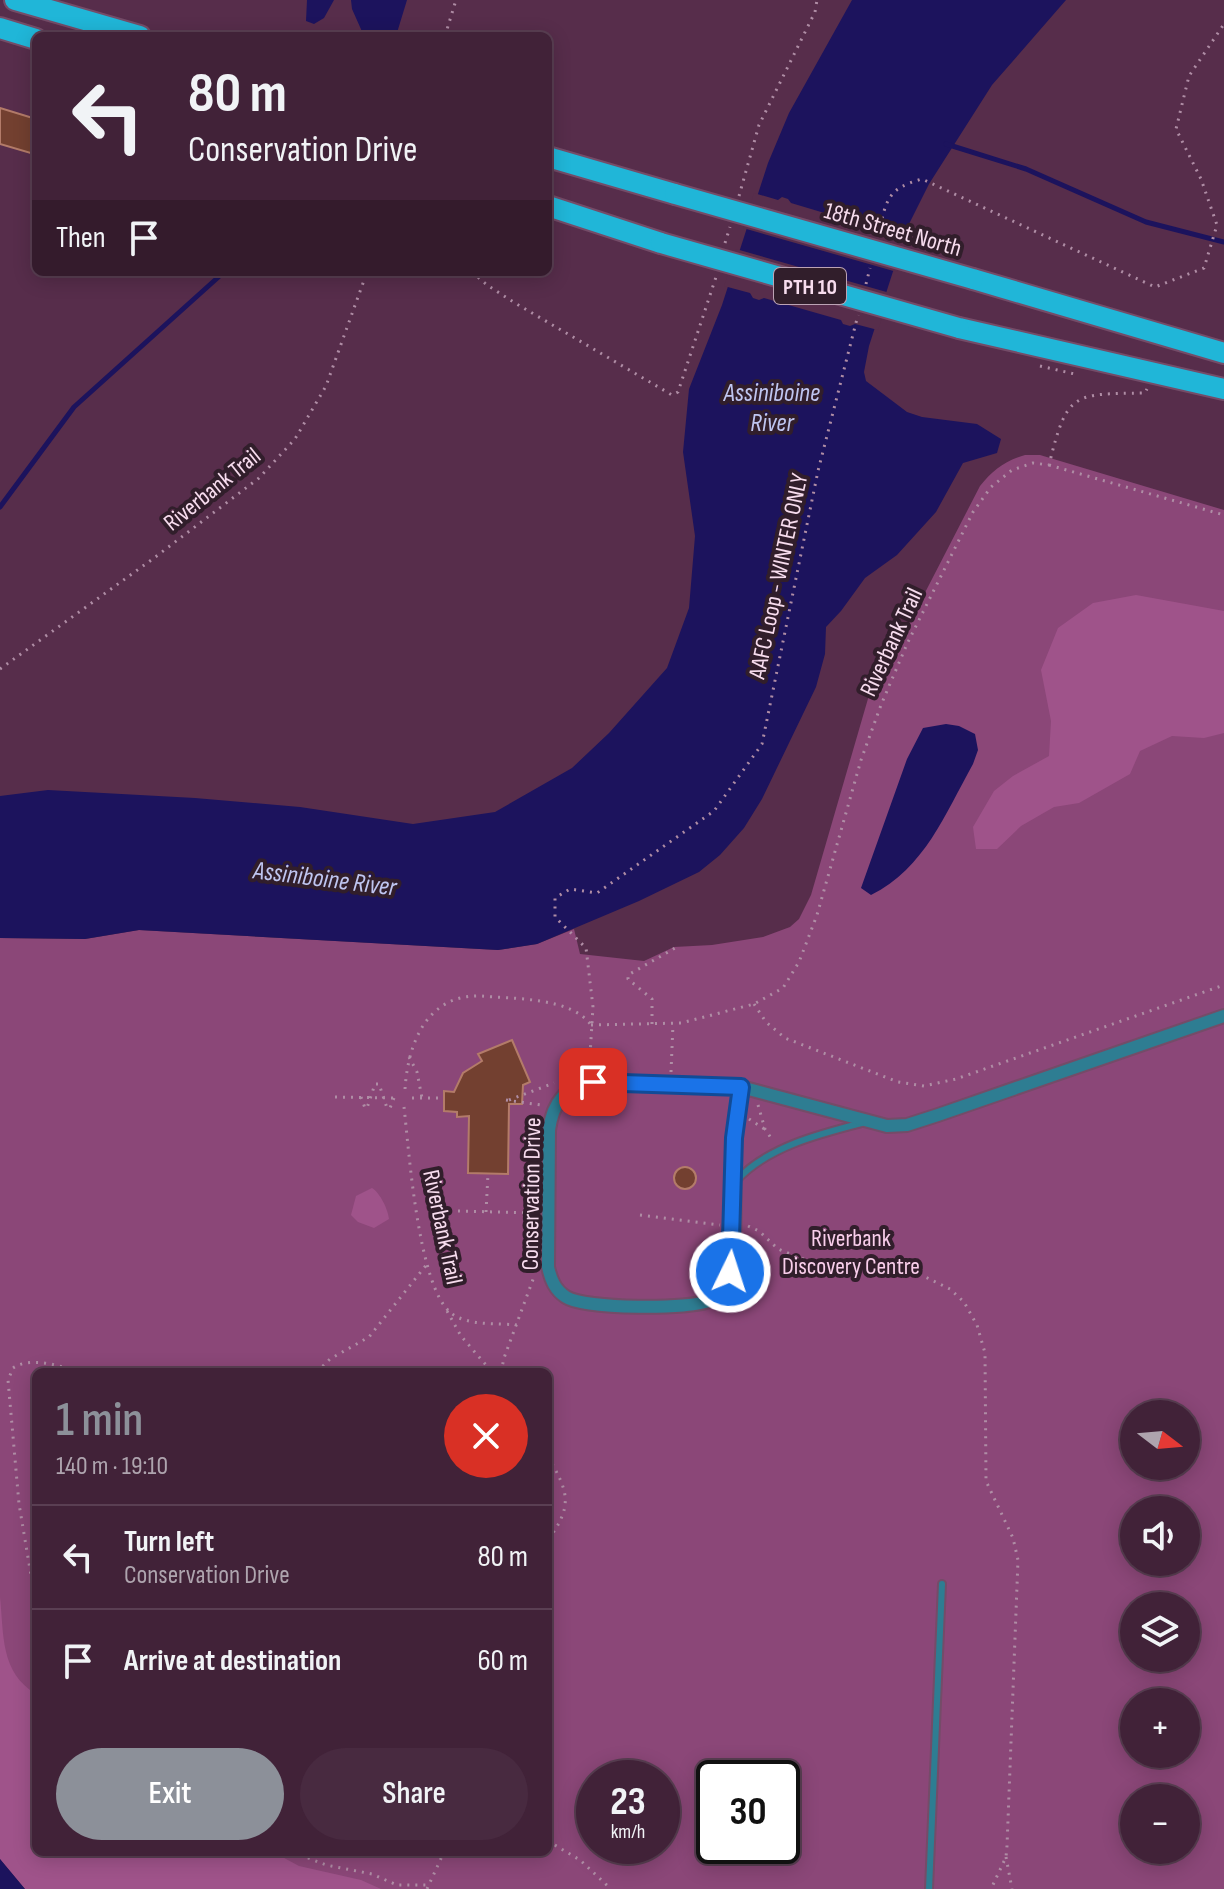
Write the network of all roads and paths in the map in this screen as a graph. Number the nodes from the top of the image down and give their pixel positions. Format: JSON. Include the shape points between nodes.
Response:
{"nodes":[{"id":1,"x":15,"y":0,"type":"edge"},
{"id":2,"x":456,"y":0,"type":"edge"},
{"id":3,"x":817,"y":0,"type":"edge"},
{"id":4,"x":815,"y":12,"type":"dead end"},
{"id":5,"x":1224,"y":24,"type":"edge"},
{"id":6,"x":0,"y":28,"type":"edge"},
{"id":7,"x":126,"y":32,"type":"edge"},
{"id":8,"x":446,"y":32,"type":"edge"},
{"id":9,"x":32,"y":38,"type":"edge"},
{"id":10,"x":552,"y":158,"type":"edge"},
{"id":11,"x":552,"y":207,"type":"edge"},
{"id":12,"x":875,"y":246,"type":"dead end"},
{"id":13,"x":872,"y":261,"type":"dead end"},
{"id":14,"x":366,"y":276,"type":"edge"},
{"id":15,"x":477,"y":276,"type":"edge"},
{"id":16,"x":864,"y":291,"type":"dead end"},
{"id":17,"x":860,"y":306,"type":"dead end"},
{"id":18,"x":1224,"y":353,"type":"edge"},
{"id":19,"x":1147,"y":389,"type":"dead end"},
{"id":20,"x":1224,"y":389,"type":"edge"},
{"id":21,"x":668,"y":394,"type":"dead end"},
{"id":22,"x":1049,"y":465,"type":"junction"},
{"id":23,"x":1224,"y":515,"type":"edge"},
{"id":24,"x":0,"y":669,"type":"edge"},
{"id":25,"x":675,"y":948,"type":"dead end"},
{"id":26,"x":1224,"y":985,"type":"edge"},
{"id":27,"x":754,"y":1004,"type":"junction"},
{"id":28,"x":1224,"y":1016,"type":"edge"},
{"id":29,"x":652,"y":1024,"type":"junction"},
{"id":30,"x":673,"y":1024,"type":"junction"},
{"id":31,"x":591,"y":1025,"type":"junction"},
{"id":32,"x":409,"y":1056,"type":"junction"},
{"id":33,"x":588,"y":1069,"type":"dead end"},
{"id":34,"x":554,"y":1083,"type":"dead end"},
{"id":35,"x":671,"y":1084,"type":"junction"},
{"id":36,"x":405,"y":1089,"type":"dead end"},
{"id":37,"x":747,"y":1089,"type":"junction"},
{"id":38,"x":335,"y":1097,"type":"dead end"},
{"id":39,"x":361,"y":1097,"type":"junction"},
{"id":40,"x":371,"y":1097,"type":"junction"},
{"id":41,"x":442,"y":1097,"type":"dead end"},
{"id":42,"x":383,"y":1098,"type":"junction"},
{"id":43,"x":412,"y":1098,"type":"dead end"},
{"id":44,"x":422,"y":1098,"type":"junction"},
{"id":45,"x":541,"y":1105,"type":"dead end"},
{"id":46,"x":404,"y":1107,"type":"dead end"},
{"id":47,"x":736,"y":1113,"type":"junction"},
{"id":48,"x":866,"y":1122,"type":"junction"},
{"id":49,"x":766,"y":1130,"type":"junction"},
{"id":50,"x":776,"y":1153,"type":"junction"},
{"id":51,"x":488,"y":1174,"type":"dead end"},
{"id":52,"x":733,"y":1183,"type":"junction"},
{"id":53,"x":458,"y":1211,"type":"dead end"},
{"id":54,"x":486,"y":1212,"type":"junction"},
{"id":55,"x":539,"y":1213,"type":"dead end"},
{"id":56,"x":640,"y":1215,"type":"dead end"},
{"id":57,"x":723,"y":1225,"type":"dead end"},
{"id":58,"x":742,"y":1226,"type":"dead end"},
{"id":59,"x":427,"y":1264,"type":"junction"},
{"id":60,"x":536,"y":1269,"type":"dead end"},
{"id":61,"x":440,"y":1301,"type":"junction"},
{"id":62,"x":517,"y":1325,"type":"junction"},
{"id":63,"x":62,"y":1368,"type":"edge"},
{"id":64,"x":321,"y":1368,"type":"edge"},
{"id":65,"x":489,"y":1368,"type":"edge"},
{"id":66,"x":502,"y":1368,"type":"edge"},
{"id":67,"x":552,"y":1464,"type":"edge"},
{"id":68,"x":552,"y":1534,"type":"edge"},
{"id":69,"x":32,"y":1581,"type":"edge"},
{"id":70,"x":942,"y":1584,"type":"dead end"},
{"id":71,"x":552,"y":1843,"type":"edge"},
{"id":72,"x":303,"y":1856,"type":"edge"},
{"id":73,"x":442,"y":1856,"type":"edge"},
{"id":74,"x":1006,"y":1857,"type":"junction"},
{"id":75,"x":428,"y":1887,"type":"edge"},
{"id":76,"x":611,"y":1889,"type":"edge"},
{"id":77,"x":929,"y":1889,"type":"edge"},
{"id":78,"x":991,"y":1889,"type":"edge"},
{"id":79,"x":1012,"y":1889,"type":"edge"}],
"edges":[{"from":1,"to":7,"type":"main road"},
{"from":2,"to":8,"type":"path"},
{"from":3,"to":4,"type":"path"},
{"from":5,"to":12,"type":"path","via":[[1189,76],[1176,129],[1217,225],[1204,268],[1155,287],[922,179],[901,185],[887,201]]},
{"from":6,"to":9,"type":"main road"},
{"from":10,"to":18,"type":"main road","name":"18th Street North","number":"PTH 10","bridge":true},
{"from":11,"to":20,"type":"main road","number":"PTH 10","bridge":true,"via":[[959,328]]},
{"from":13,"to":16,"type":"path"},
{"from":14,"to":24,"type":"path","name":"Riverbank Trail","via":[[326,386],[295,439],[259,478]]},
{"from":15,"to":21,"type":"path"},
{"from":17,"to":31,"type":"path","name":"AAFC Loop - WINTER ONLY","via":[[818,471],[762,744],[714,811],[597,893],[570,889],[555,898],[555,917],[586,948]]},
{"from":19,"to":22,"type":"path","via":[[1076,401],[1061,420]]},
{"from":22,"to":23,"type":"path"},
{"from":22,"to":27,"type":"path","name":"Riverbank Trail","via":[[1033,463],[1012,470],[973,512],[881,705],[799,962],[783,988]]},
{"from":25,"to":29,"type":"path","via":[[628,975],[652,999]]},
{"from":26,"to":27,"type":"path","via":[[924,1086],[898,1082],[785,1038]]},
{"from":27,"to":30,"type":"path","name":"Riverbank Trail"},
{"from":28,"to":48,"type":"street","name":"Conservation Drive","via":[[907,1125]]},
{"from":29,"to":30,"type":"path","name":"Riverbank Trail"},
{"from":29,"to":31,"type":"path","name":"Riverbank Trail"},
{"from":30,"to":35,"type":"path"},
{"from":31,"to":32,"type":"path","via":[[563,1006],[469,996],[454,999],[430,1017]]},
{"from":31,"to":33,"type":"path"},
{"from":32,"to":36,"type":"path"},
{"from":32,"to":44,"type":"path"},
{"from":34,"to":45,"type":"path","via":[[507,1100]]},
{"from":35,"to":37,"type":"street","name":"Conservation Drive"},
{"from":35,"to":52,"type":"street","name":"Conservation Drive","via":[[583,1084],[565,1093],[553,1108],[548,1249],[557,1290],[586,1304],[686,1305],[711,1300],[724,1289],[730,1272]]},
{"from":37,"to":47,"type":"street","name":"Conservation Drive"},
{"from":37,"to":48,"type":"street","name":"Conservation Drive"},
{"from":37,"to":49,"type":"path"},
{"from":38,"to":39,"type":"path"},
{"from":39,"to":40,"type":"path"},
{"from":39,"to":40,"type":"path","via":[[367,1108]]},
{"from":40,"to":42,"type":"path"},
{"from":40,"to":42,"type":"path","via":[[379,1084]]},
{"from":41,"to":44,"type":"path"},
{"from":42,"to":42,"type":"path","via":[[395,1098],[390,1108],[387,1108]]},
{"from":43,"to":44,"type":"path"},
{"from":46,"to":59,"type":"path","name":"Riverbank Trail"},
{"from":47,"to":49,"type":"path"},
{"from":47,"to":52,"type":"street","name":"Conservation Drive"},
{"from":48,"to":50,"type":"lane","via":[[813,1136]]},
{"from":49,"to":50,"type":"path"},
{"from":50,"to":52,"type":"lane"},
{"from":51,"to":54,"type":"path"},
{"from":53,"to":54,"type":"path","name":"Riverbank Trail"},
{"from":54,"to":55,"type":"path","name":"Riverbank Trail"},
{"from":56,"to":57,"type":"path"},
{"from":58,"to":74,"type":"path","via":[[755,1228],[778,1249],[811,1262],[877,1262],[911,1270],[950,1289],[977,1325],[985,1353],[986,1481],[1018,1560]]},
{"from":59,"to":61,"type":"path","name":"Riverbank Trail"},
{"from":59,"to":64,"type":"path","via":[[369,1337]]},
{"from":60,"to":62,"type":"path"},
{"from":61,"to":62,"type":"path","name":"Riverbank Trail","via":[[459,1318]]},
{"from":61,"to":65,"type":"path"},
{"from":62,"to":66,"type":"path"},
{"from":63,"to":69,"type":"path","via":[[23,1362],[8,1380]]},
{"from":67,"to":68,"type":"path","via":[[566,1502]]},
{"from":70,"to":77,"type":"lane"},
{"from":71,"to":76,"type":"path"},
{"from":72,"to":75,"type":"path","via":[[397,1885]]},
{"from":73,"to":75,"type":"path"},
{"from":74,"to":78,"type":"path"},
{"from":74,"to":79,"type":"path"}]}
